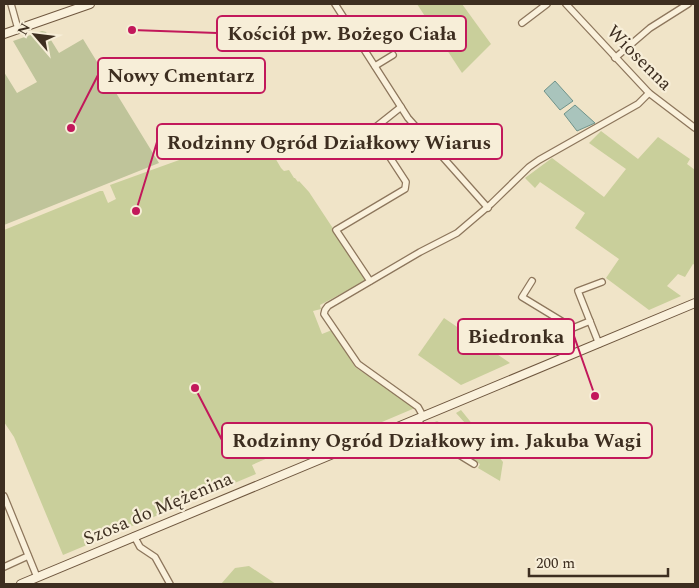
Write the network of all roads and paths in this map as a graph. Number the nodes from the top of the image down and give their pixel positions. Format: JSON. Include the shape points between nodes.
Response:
{"nodes":[{"id":1,"x":11,"y":4,"type":"edge"},
{"id":2,"x":90,"y":4,"type":"edge"},
{"id":3,"x":335,"y":4,"type":"edge"},
{"id":4,"x":547,"y":4,"type":"edge"},
{"id":5,"x":566,"y":4,"type":"edge"},
{"id":6,"x":688,"y":4,"type":"edge"},
{"id":7,"x":522,"y":23,"type":"dead end"},
{"id":8,"x":18,"y":29,"type":"junction"},
{"id":9,"x":4,"y":34,"type":"edge"},
{"id":10,"x":393,"y":55,"type":"dead end"},
{"id":11,"x":615,"y":58,"type":"junction"},
{"id":12,"x":375,"y":66,"type":"junction"},
{"id":13,"x":649,"y":93,"type":"junction"},
{"id":14,"x":401,"y":108,"type":"junction"},
{"id":15,"x":695,"y":128,"type":"edge"},
{"id":16,"x":488,"y":208,"type":"junction"},
{"id":17,"x":370,"y":281,"type":"junction"},
{"id":18,"x":532,"y":281,"type":"dead end"},
{"id":19,"x":602,"y":282,"type":"dead end"},
{"id":20,"x":695,"y":303,"type":"edge"},
{"id":21,"x":590,"y":321,"type":"junction"},
{"id":22,"x":599,"y":344,"type":"junction"},
{"id":23,"x":420,"y":417,"type":"junction"},
{"id":24,"x":474,"y":464,"type":"dead end"},
{"id":25,"x":4,"y":496,"type":"edge"},
{"id":26,"x":11,"y":514,"type":"junction"},
{"id":27,"x":4,"y":516,"type":"edge"},
{"id":28,"x":134,"y":536,"type":"junction"},
{"id":29,"x":28,"y":556,"type":"junction"},
{"id":30,"x":4,"y":567,"type":"edge"},
{"id":31,"x":37,"y":577,"type":"junction"},
{"id":32,"x":21,"y":584,"type":"edge"},
{"id":33,"x":170,"y":584,"type":"edge"}],
"edges":[{"from":1,"to":8,"type":"street"},
{"from":2,"to":8,"type":"main road"},
{"from":3,"to":12,"type":"street"},
{"from":4,"to":7,"type":"street"},
{"from":5,"to":11,"type":"street","name":"Wiosenna"},
{"from":6,"to":11,"type":"street","via":[[650,28]]},
{"from":8,"to":9,"type":"main road"},
{"from":10,"to":12,"type":"street"},
{"from":11,"to":13,"type":"street","name":"Wiosenna"},
{"from":12,"to":14,"type":"street"},
{"from":13,"to":15,"type":"street","name":"Wiosenna"},
{"from":13,"to":16,"type":"street","via":[[638,104],[529,167]]},
{"from":14,"to":16,"type":"street"},
{"from":14,"to":17,"type":"street","via":[[372,130],[404,178],[405,189],[336,230]]},
{"from":16,"to":17,"type":"street","via":[[457,233]]},
{"from":17,"to":23,"type":"street","via":[[328,306],[324,314],[358,364],[418,407]]},
{"from":18,"to":21,"type":"street","via":[[522,297],[573,328]]},
{"from":19,"to":21,"type":"street","via":[[578,291]]},
{"from":20,"to":22,"type":"main road","name":"Szosa do Mężenina"},
{"from":21,"to":22,"type":"street"},
{"from":22,"to":23,"type":"main road","name":"Szosa do Mężenina"},
{"from":23,"to":24,"type":"street","via":[[425,434]]},
{"from":23,"to":28,"type":"main road","name":"Szosa do Mężenina"},
{"from":25,"to":26,"type":"street"},
{"from":26,"to":27,"type":"street"},
{"from":26,"to":29,"type":"street"},
{"from":28,"to":31,"type":"main road","name":"Szosa do Mężenina"},
{"from":28,"to":33,"type":"street","via":[[140,547],[155,556]]},
{"from":29,"to":30,"type":"street"},
{"from":29,"to":31,"type":"street"},
{"from":31,"to":32,"type":"main road","name":"Szosa do Mężenina"}]}
